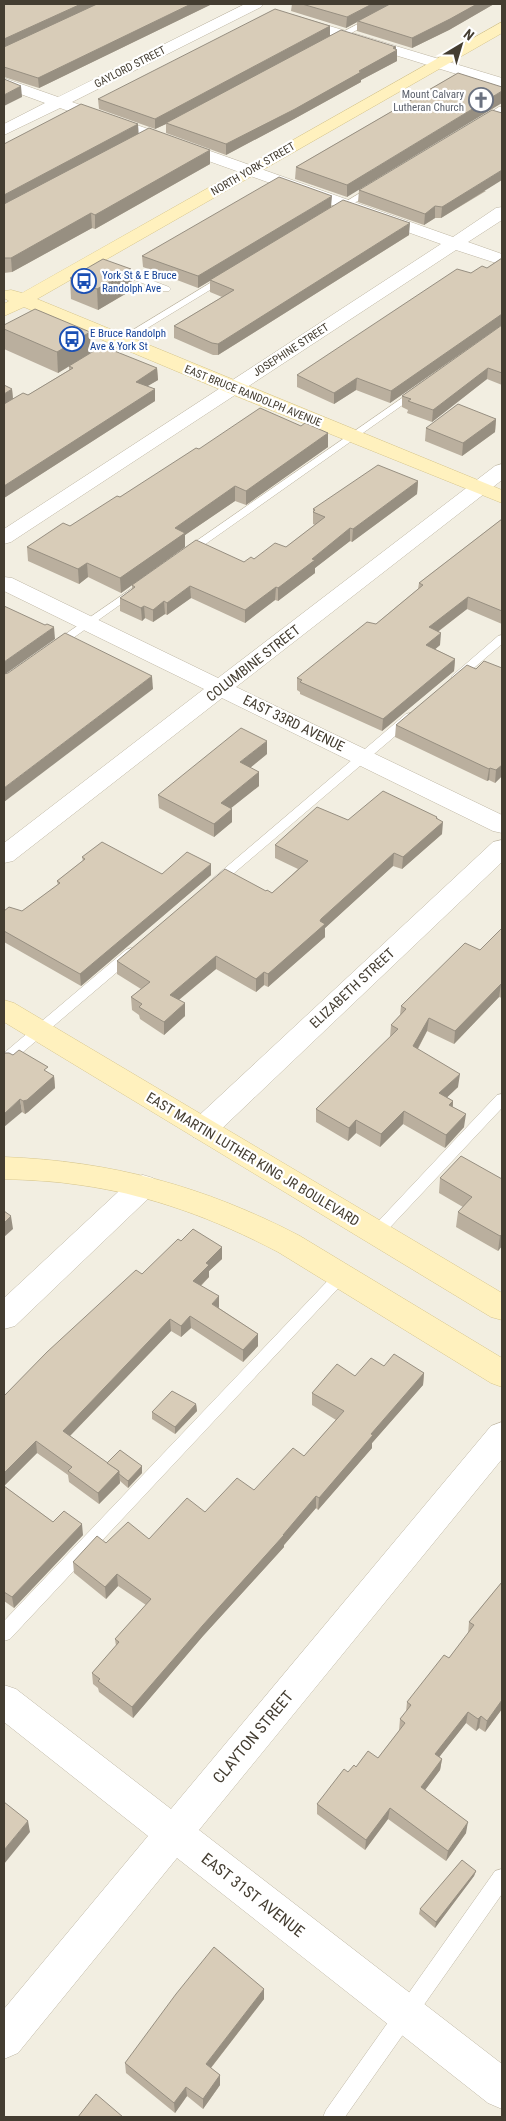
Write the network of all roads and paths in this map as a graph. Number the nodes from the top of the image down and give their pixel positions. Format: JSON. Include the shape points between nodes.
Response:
{"nodes":[{"id":1,"x":400,"y":4,"type":"edge"},
{"id":2,"x":259,"y":8,"type":"edge"},
{"id":3,"x":502,"y":27,"type":"edge"},
{"id":4,"x":343,"y":34,"type":"junction"},
{"id":5,"x":324,"y":44,"type":"edge"},
{"id":6,"x":439,"y":63,"type":"junction"},
{"id":7,"x":4,"y":83,"type":"edge"},
{"id":8,"x":502,"y":83,"type":"edge"},
{"id":9,"x":60,"y":102,"type":"junction"},
{"id":10,"x":502,"y":109,"type":"edge"},
{"id":11,"x":478,"y":124,"type":"edge"},
{"id":12,"x":4,"y":130,"type":"edge"},
{"id":13,"x":157,"y":133,"type":"junction"},
{"id":14,"x":138,"y":144,"type":"edge"},
{"id":15,"x":252,"y":169,"type":"junction"},
{"id":16,"x":380,"y":184,"type":"edge"},
{"id":17,"x":347,"y":203,"type":"junction"},
{"id":18,"x":502,"y":212,"type":"edge"},
{"id":19,"x":330,"y":214,"type":"edge"},
{"id":20,"x":456,"y":243,"type":"junction"},
{"id":21,"x":92,"y":260,"type":"junction"},
{"id":22,"x":502,"y":260,"type":"edge"},
{"id":23,"x":230,"y":274,"type":"edge"},
{"id":24,"x":166,"y":289,"type":"dead end"},
{"id":25,"x":4,"y":292,"type":"edge"},
{"id":26,"x":23,"y":300,"type":"junction"},
{"id":27,"x":4,"y":311,"type":"edge"},
{"id":28,"x":120,"y":341,"type":"junction"},
{"id":29,"x":80,"y":365,"type":"edge"},
{"id":30,"x":425,"y":384,"type":"edge"},
{"id":31,"x":233,"y":388,"type":"junction"},
{"id":32,"x":352,"y":436,"type":"junction"},
{"id":33,"x":502,"y":470,"type":"edge"},
{"id":34,"x":479,"y":488,"type":"junction"},
{"id":35,"x":502,"y":497,"type":"edge"},
{"id":36,"x":4,"y":538,"type":"edge"},
{"id":37,"x":175,"y":561,"type":"edge"},
{"id":38,"x":4,"y":583,"type":"edge"},
{"id":39,"x":143,"y":584,"type":"edge"},
{"id":40,"x":87,"y":623,"type":"junction"},
{"id":41,"x":502,"y":638,"type":"edge"},
{"id":42,"x":49,"y":650,"type":"edge"},
{"id":43,"x":220,"y":688,"type":"junction"},
{"id":44,"x":444,"y":688,"type":"edge"},
{"id":45,"x":422,"y":707,"type":"edge"},
{"id":46,"x":364,"y":757,"type":"junction"},
{"id":47,"x":502,"y":824,"type":"edge"},
{"id":48,"x":502,"y":848,"type":"edge"},
{"id":49,"x":4,"y":855,"type":"edge"},
{"id":50,"x":205,"y":891,"type":"edge"},
{"id":51,"x":137,"y":948,"type":"edge"},
{"id":52,"x":4,"y":1010,"type":"edge"},
{"id":53,"x":39,"y":1031,"type":"junction"},
{"id":54,"x":4,"y":1060,"type":"edge"},
{"id":55,"x":502,"y":1099,"type":"edge"},
{"id":56,"x":202,"y":1129,"type":"junction"},
{"id":57,"x":4,"y":1168,"type":"edge"},
{"id":58,"x":143,"y":1186,"type":"junction"},
{"id":59,"x":377,"y":1232,"type":"junction"},
{"id":60,"x":341,"y":1276,"type":"junction"},
{"id":61,"x":502,"y":1308,"type":"edge"},
{"id":62,"x":4,"y":1317,"type":"edge"},
{"id":63,"x":502,"y":1374,"type":"edge"},
{"id":64,"x":502,"y":1436,"type":"edge"},
{"id":65,"x":4,"y":1633,"type":"edge"},
{"id":66,"x":4,"y":1701,"type":"edge"},
{"id":67,"x":174,"y":1833,"type":"junction"},
{"id":68,"x":502,"y":1878,"type":"edge"},
{"id":69,"x":406,"y":2014,"type":"junction"},
{"id":70,"x":4,"y":2039,"type":"edge"},
{"id":71,"x":502,"y":2089,"type":"edge"},
{"id":72,"x":333,"y":2117,"type":"edge"}],
"edges":[{"from":1,"to":4,"type":"lane"},
{"from":2,"to":4,"type":"street"},
{"from":2,"to":9,"type":"street","name":"GAYLORD STREET"},
{"from":3,"to":6,"type":"main road","name":"NORTH YORK STREET"},
{"from":4,"to":5,"type":"lane"},
{"from":4,"to":6,"type":"street"},
{"from":6,"to":8,"type":"street"},
{"from":6,"to":15,"type":"main road","name":"NORTH YORK STREET"},
{"from":7,"to":9,"type":"street"},
{"from":9,"to":12,"type":"street","name":"GAYLORD STREET"},
{"from":9,"to":13,"type":"street"},
{"from":10,"to":11,"type":"lane"},
{"from":13,"to":14,"type":"lane"},
{"from":13,"to":15,"type":"street"},
{"from":15,"to":17,"type":"street"},
{"from":15,"to":21,"type":"main road","name":"NORTH YORK STREET"},
{"from":16,"to":17,"type":"lane"},
{"from":17,"to":19,"type":"lane"},
{"from":17,"to":20,"type":"street"},
{"from":18,"to":20,"type":"street","name":"JOSEPHINE STREET"},
{"from":20,"to":22,"type":"street"},
{"from":20,"to":31,"type":"street","name":"JOSEPHINE STREET"},
{"from":21,"to":24,"type":"lane"},
{"from":21,"to":26,"type":"main road","name":"NORTH YORK STREET"},
{"from":23,"to":28,"type":"lane"},
{"from":25,"to":26,"type":"main road","name":"EAST BRUCE RANDOLPH AVENUE"},
{"from":26,"to":27,"type":"main road","name":"NORTH YORK STREET"},
{"from":26,"to":28,"type":"main road","name":"EAST BRUCE RANDOLPH AVENUE"},
{"from":28,"to":29,"type":"lane"},
{"from":28,"to":31,"type":"main road","name":"EAST BRUCE RANDOLPH AVENUE"},
{"from":30,"to":32,"type":"lane"},
{"from":31,"to":32,"type":"main road","name":"EAST BRUCE RANDOLPH AVENUE"},
{"from":31,"to":36,"type":"street","name":"JOSEPHINE STREET"},
{"from":32,"to":34,"type":"main road","name":"EAST BRUCE RANDOLPH AVENUE"},
{"from":32,"to":37,"type":"lane"},
{"from":33,"to":34,"type":"street","name":"COLUMBINE STREET"},
{"from":34,"to":35,"type":"main road","name":"EAST BRUCE RANDOLPH AVENUE"},
{"from":34,"to":43,"type":"street","name":"COLUMBINE STREET"},
{"from":38,"to":40,"type":"street","name":"EAST 33RD AVENUE"},
{"from":39,"to":40,"type":"lane"},
{"from":40,"to":42,"type":"lane"},
{"from":40,"to":43,"type":"street","name":"EAST 33RD AVENUE"},
{"from":41,"to":44,"type":"lane"},
{"from":43,"to":46,"type":"street","name":"EAST 33RD AVENUE"},
{"from":43,"to":49,"type":"street","name":"COLUMBINE STREET"},
{"from":45,"to":46,"type":"lane"},
{"from":46,"to":47,"type":"street","name":"EAST 33RD AVENUE"},
{"from":46,"to":50,"type":"lane"},
{"from":48,"to":56,"type":"street","name":"ELIZABETH STREET"},
{"from":51,"to":53,"type":"lane"},
{"from":52,"to":53,"type":"main road","name":"EAST MARTIN LUTHER KING JR BOULEVARD"},
{"from":53,"to":54,"type":"lane"},
{"from":53,"to":56,"type":"main road","name":"EAST MARTIN LUTHER KING JR BOULEVARD"},
{"from":55,"to":59,"type":"lane"},
{"from":56,"to":59,"type":"main road","name":"EAST MARTIN LUTHER KING JR BOULEVARD"},
{"from":57,"to":58,"type":"main road","via":[[76,1172]]},
{"from":58,"to":60,"type":"main road","via":[[211,1207],[257,1227]]},
{"from":58,"to":62,"type":"street"},
{"from":59,"to":61,"type":"main road","name":"EAST MARTIN LUTHER KING JR BOULEVARD"},
{"from":60,"to":63,"type":"main road"},
{"from":60,"to":65,"type":"lane"},
{"from":64,"to":67,"type":"street","name":"CLAYTON STREET"},
{"from":66,"to":67,"type":"street","name":"EAST 31ST AVENUE"},
{"from":67,"to":69,"type":"street","name":"EAST 31ST AVENUE"},
{"from":67,"to":70,"type":"street","name":"CLAYTON STREET"},
{"from":68,"to":69,"type":"lane"},
{"from":69,"to":71,"type":"street","name":"EAST 31ST AVENUE"},
{"from":69,"to":72,"type":"lane"}]}
